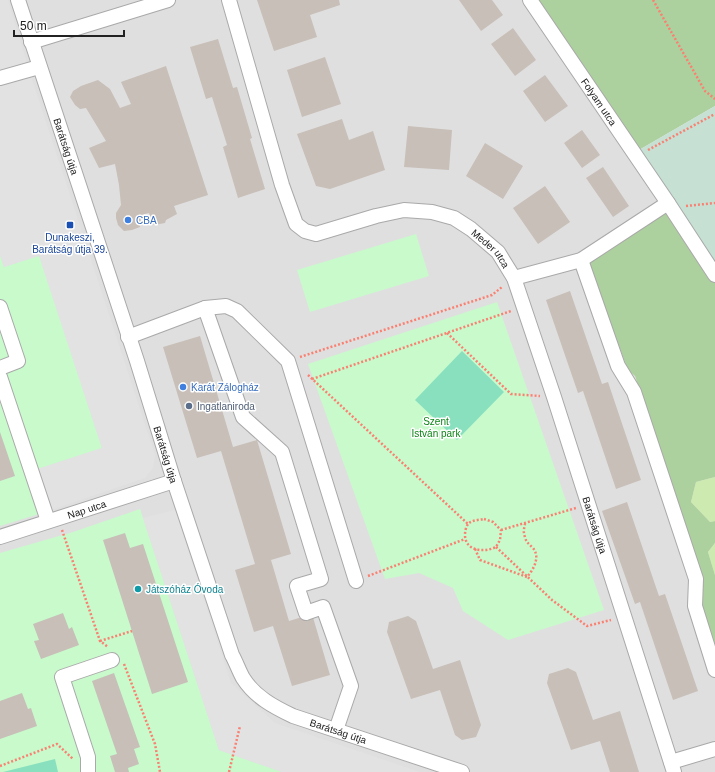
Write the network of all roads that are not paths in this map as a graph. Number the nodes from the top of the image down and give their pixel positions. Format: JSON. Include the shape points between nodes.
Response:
{"nodes":[{"id":1,"x":18,"y":0,"type":"edge"},
{"id":2,"x":168,"y":0,"type":"edge"},
{"id":3,"x":229,"y":0,"type":"edge"},
{"id":4,"x":530,"y":0,"type":"edge"},
{"id":5,"x":31,"y":42,"type":"junction"},
{"id":6,"x":39,"y":67,"type":"junction"},
{"id":7,"x":0,"y":78,"type":"edge"},
{"id":8,"x":668,"y":203,"type":"junction"},
{"id":9,"x":581,"y":260,"type":"junction"},
{"id":10,"x":715,"y":275,"type":"edge"},
{"id":11,"x":514,"y":278,"type":"junction"},
{"id":12,"x":0,"y":307,"type":"edge"},
{"id":13,"x":205,"y":308,"type":"junction"},
{"id":14,"x":128,"y":337,"type":"junction"},
{"id":15,"x":0,"y":368,"type":"edge"},
{"id":16,"x":0,"y":376,"type":"edge"},
{"id":17,"x":174,"y":481,"type":"junction"},
{"id":18,"x":48,"y":521,"type":"junction"},
{"id":19,"x":0,"y":537,"type":"edge"},
{"id":20,"x":356,"y":581,"type":"road end"},
{"id":21,"x":112,"y":660,"type":"dead end"},
{"id":22,"x":715,"y":670,"type":"edge"},
{"id":23,"x":336,"y":730,"type":"junction"},
{"id":24,"x":715,"y":748,"type":"edge"},
{"id":25,"x":672,"y":767,"type":"edge"},
{"id":26,"x":88,"y":772,"type":"edge"},
{"id":27,"x":462,"y":772,"type":"edge"}],
"edges":[{"from":1,"to":5,"type":"street","name":"Barátság útja"},
{"from":2,"to":5,"type":"street"},
{"from":3,"to":11,"type":"street","name":"Meder utca","via":[[282,185],[296,224],[305,231],[316,234],[404,210],[432,212],[454,218],[471,229],[498,252]]},
{"from":4,"to":8,"type":"street","name":"Folyam utca"},
{"from":5,"to":6,"type":"street","name":"Barátság útja"},
{"from":6,"to":7,"type":"street"},
{"from":6,"to":14,"type":"street","name":"Barátság útja"},
{"from":8,"to":9,"type":"street","name":"Meder utca"},
{"from":8,"to":10,"type":"street","name":"Folyam utca"},
{"from":9,"to":11,"type":"street","name":"Meder utca"},
{"from":9,"to":22,"type":"street","via":[[618,366],[634,392],[696,579],[694,606]]},
{"from":11,"to":25,"type":"street","name":"Barátság útja"},
{"from":12,"to":15,"type":"street","via":[[18,361]]},
{"from":13,"to":14,"type":"street"},
{"from":13,"to":20,"type":"street","via":[[226,306],[237,311],[288,361]]},
{"from":13,"to":23,"type":"street","via":[[243,417],[282,452],[321,578],[297,586],[306,612],[323,608],[351,686]]},
{"from":14,"to":17,"type":"street","name":"Barátság útja"},
{"from":16,"to":18,"type":"street"},
{"from":17,"to":18,"type":"street","name":"Nap utca"},
{"from":17,"to":23,"type":"street","name":"Barátság útja","via":[[232,655],[243,678],[256,694],[274,708]]},
{"from":18,"to":19,"type":"street","name":"Nap utca"},
{"from":21,"to":26,"type":"street","via":[[62,677],[88,757]]},
{"from":23,"to":27,"type":"street","name":"Barátság útja"},
{"from":24,"to":25,"type":"street"}]}
